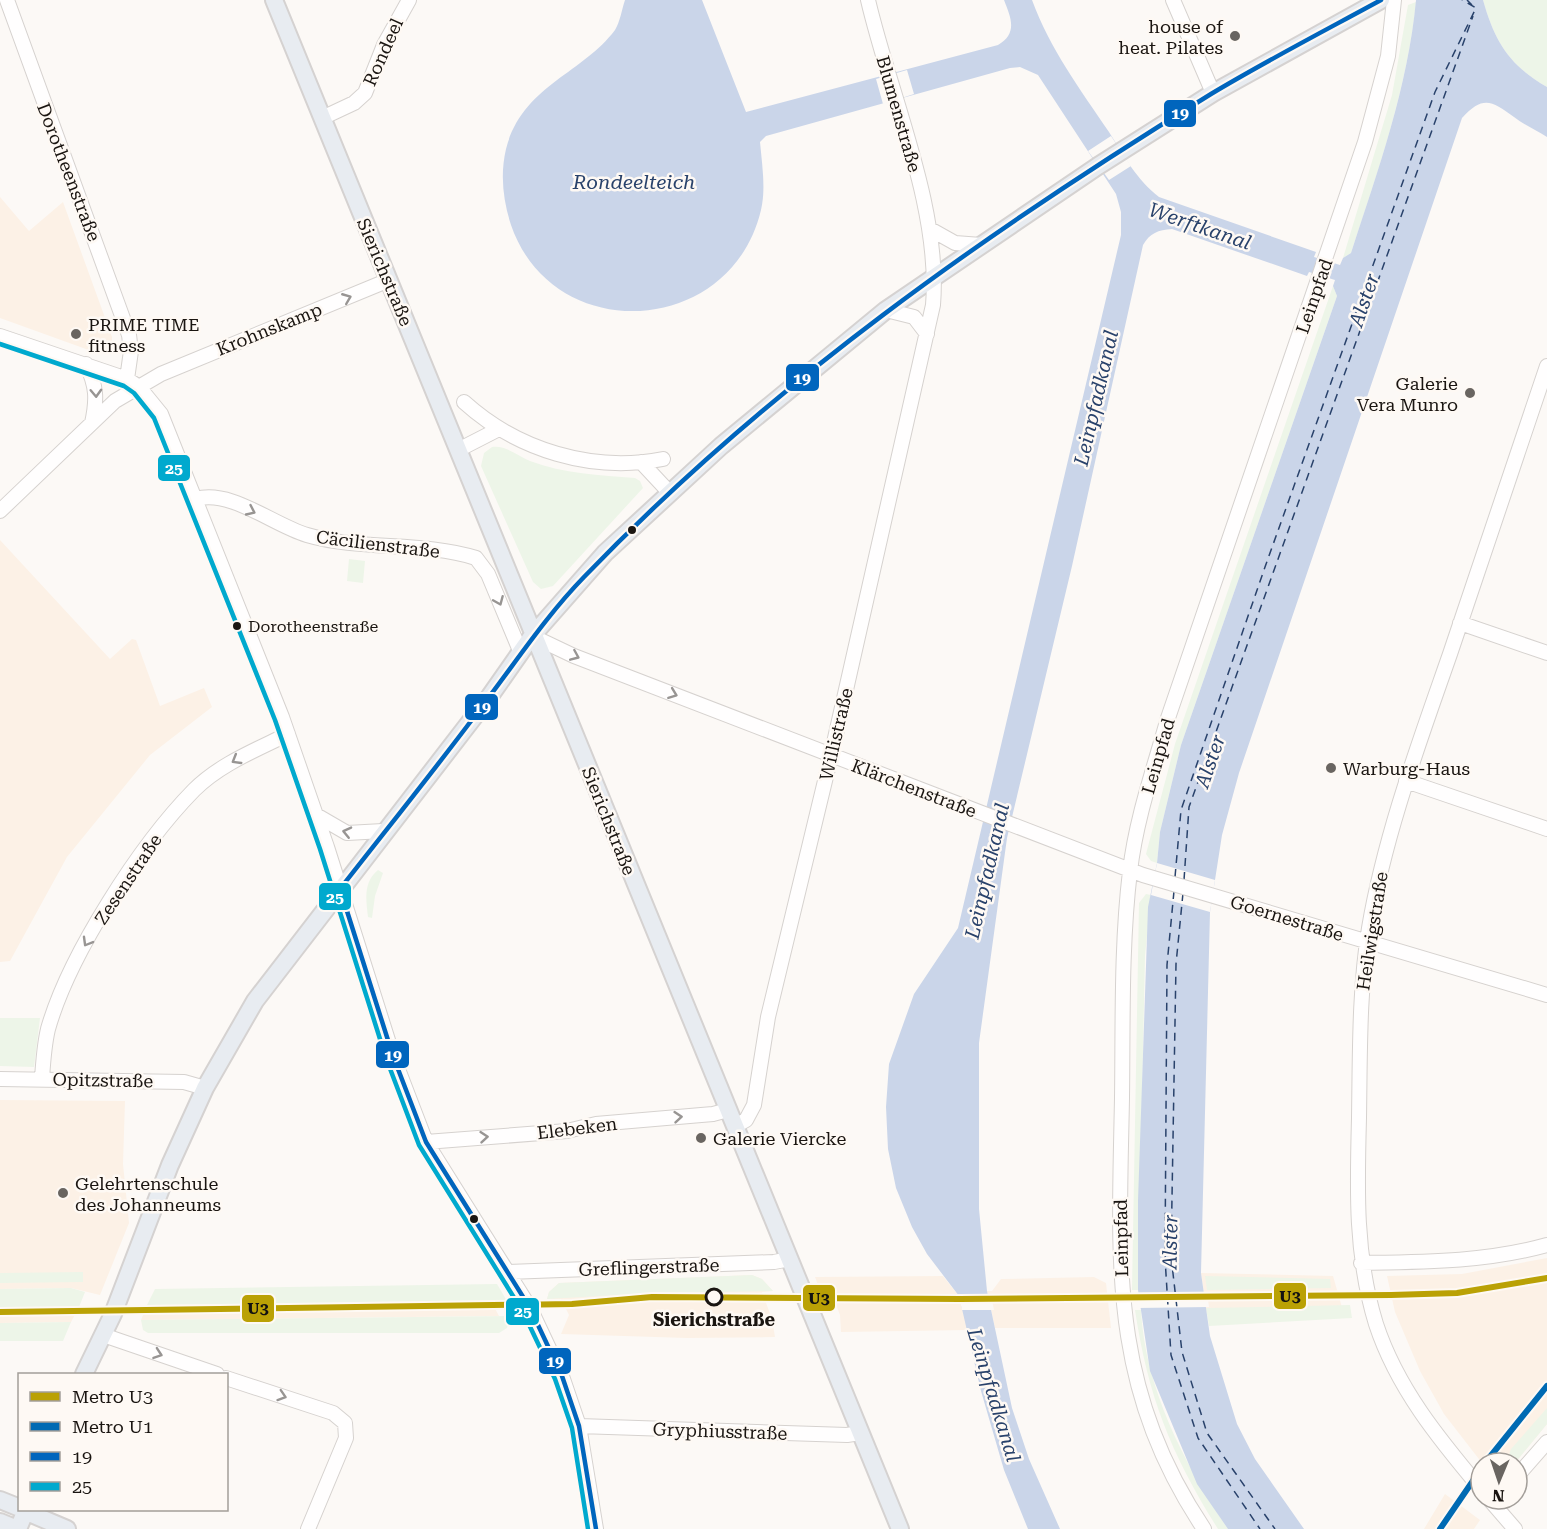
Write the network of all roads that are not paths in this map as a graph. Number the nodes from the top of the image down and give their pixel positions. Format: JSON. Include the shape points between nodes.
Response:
{"nodes":[{"id":1,"x":7,"y":0,"type":"edge"},
{"id":2,"x":274,"y":0,"type":"edge"},
{"id":3,"x":409,"y":0,"type":"edge"},
{"id":4,"x":868,"y":0,"type":"edge"},
{"id":5,"x":1173,"y":0,"type":"edge"},
{"id":6,"x":1381,"y":0,"type":"edge"},
{"id":7,"x":1394,"y":0,"type":"edge"},
{"id":8,"x":1213,"y":93,"type":"junction"},
{"id":9,"x":322,"y":118,"type":"junction"},
{"id":10,"x":930,"y":229,"type":"junction"},
{"id":11,"x":981,"y":245,"type":"junction"},
{"id":12,"x":934,"y":278,"type":"junction"},
{"id":13,"x":389,"y":280,"type":"junction"},
{"id":14,"x":886,"y":310,"type":"junction"},
{"id":15,"x":927,"y":334,"type":"junction"},
{"id":16,"x":0,"y":336,"type":"edge"},
{"id":17,"x":86,"y":364,"type":"junction"},
{"id":18,"x":1546,"y":371,"type":"edge"},
{"id":19,"x":127,"y":380,"type":"junction"},
{"id":20,"x":139,"y":387,"type":"junction"},
{"id":21,"x":464,"y":402,"type":"dead end"},
{"id":22,"x":93,"y":423,"type":"junction"},
{"id":23,"x":497,"y":430,"type":"junction"},
{"id":24,"x":458,"y":450,"type":"junction"},
{"id":25,"x":663,"y":459,"type":"dead end"},
{"id":26,"x":641,"y":462,"type":"junction"},
{"id":27,"x":669,"y":492,"type":"junction"},
{"id":28,"x":196,"y":499,"type":"junction"},
{"id":29,"x":0,"y":511,"type":"edge"},
{"id":30,"x":497,"y":544,"type":"junction"},
{"id":31,"x":488,"y":574,"type":"junction"},
{"id":32,"x":1460,"y":623,"type":"junction"},
{"id":33,"x":532,"y":636,"type":"junction"},
{"id":34,"x":522,"y":653,"type":"junction"},
{"id":35,"x":1547,"y":653,"type":"edge"},
{"id":36,"x":288,"y":734,"type":"junction"},
{"id":37,"x":831,"y":756,"type":"junction"},
{"id":38,"x":1406,"y":781,"type":"junction"},
{"id":39,"x":316,"y":815,"type":"junction"},
{"id":40,"x":1547,"y":829,"type":"edge"},
{"id":41,"x":383,"y":831,"type":"junction"},
{"id":42,"x":1130,"y":871,"type":"junction"},
{"id":43,"x":340,"y":889,"type":"junction"},
{"id":44,"x":1367,"y":942,"type":"junction"},
{"id":45,"x":1547,"y":994,"type":"edge"},
{"id":46,"x":0,"y":1079,"type":"edge"},
{"id":47,"x":42,"y":1079,"type":"junction"},
{"id":48,"x":205,"y":1088,"type":"junction"},
{"id":49,"x":728,"y":1110,"type":"junction"},
{"id":50,"x":735,"y":1126,"type":"junction"},
{"id":51,"x":426,"y":1142,"type":"junction"},
{"id":52,"x":1547,"y":1245,"type":"edge"},
{"id":53,"x":789,"y":1259,"type":"junction"},
{"id":54,"x":1361,"y":1263,"type":"junction"},
{"id":55,"x":507,"y":1272,"type":"junction"},
{"id":56,"x":103,"y":1335,"type":"junction"},
{"id":57,"x":84,"y":1373,"type":"edge"},
{"id":58,"x":214,"y":1373,"type":"edge"},
{"id":59,"x":228,"y":1379,"type":"edge"},
{"id":60,"x":579,"y":1426,"type":"junction"},
{"id":61,"x":860,"y":1433,"type":"junction"},
{"id":62,"x":1547,"y":1442,"type":"edge"},
{"id":63,"x":1529,"y":1462,"type":"edge"},
{"id":64,"x":1469,"y":1474,"type":"edge"},
{"id":65,"x":0,"y":1500,"type":"edge"},
{"id":66,"x":18,"y":1508,"type":"edge"},
{"id":67,"x":23,"y":1511,"type":"edge"},
{"id":68,"x":25,"y":1511,"type":"edge"},
{"id":69,"x":1501,"y":1511,"type":"edge"},
{"id":70,"x":0,"y":1522,"type":"edge"},
{"id":71,"x":18,"y":1529,"type":"edge"},
{"id":72,"x":67,"y":1529,"type":"edge"},
{"id":73,"x":308,"y":1529,"type":"edge"},
{"id":74,"x":596,"y":1529,"type":"edge"},
{"id":75,"x":900,"y":1529,"type":"edge"},
{"id":76,"x":1204,"y":1529,"type":"edge"},
{"id":77,"x":1515,"y":1529,"type":"edge"}],
"edges":[{"from":1,"to":19,"type":"street","name":"Dorotheenstraße","via":[[129,335]]},
{"from":2,"to":9,"type":"main road","name":"Sierichstraße"},
{"from":3,"to":9,"type":"street","name":"Rondeel","via":[[384,45],[363,96]]},
{"from":4,"to":10,"type":"street","name":"Blumenstraße"},
{"from":5,"to":8,"type":"street"},
{"from":6,"to":8,"type":"main road"},
{"from":7,"to":42,"type":"street","name":"Leinpfad","via":[[1379,93],[1321,276],[1168,718],[1147,790]]},
{"from":8,"to":11,"type":"main road"},
{"from":9,"to":13,"type":"main road","name":"Sierichstraße"},
{"from":10,"to":11,"type":"street","via":[[955,243]]},
{"from":10,"to":12,"type":"street","name":"Blumenstraße"},
{"from":11,"to":12,"type":"main road"},
{"from":12,"to":14,"type":"main road"},
{"from":12,"to":15,"type":"street","name":"Willistraße"},
{"from":20,"to":13,"type":"street","name":"Krohnskamp","one_way":true,"via":[[161,374]]},
{"from":13,"to":24,"type":"main road","name":"Sierichstraße"},
{"from":14,"to":15,"type":"street","via":[[914,317]]},
{"from":14,"to":27,"type":"main road"},
{"from":15,"to":37,"type":"street","name":"Willistraße"},
{"from":16,"to":17,"type":"street"},
{"from":17,"to":19,"type":"street"},
{"from":17,"to":22,"type":"street","one_way":true,"via":[[97,393]]},
{"from":18,"to":32,"type":"street","name":"Heilwigstraße"},
{"from":19,"to":20,"type":"street"},
{"from":20,"to":22,"type":"street","name":"Krohnskamp","via":[[115,401]]},
{"from":20,"to":28,"type":"street","via":[[161,414]]},
{"from":21,"to":23,"type":"street"},
{"from":22,"to":29,"type":"street","name":"Krohnskamp"},
{"from":23,"to":24,"type":"street"},
{"from":23,"to":26,"type":"street","via":[[576,459]]},
{"from":24,"to":30,"type":"main road","name":"Sierichstraße"},
{"from":25,"to":26,"type":"street"},
{"from":26,"to":27,"type":"street"},
{"from":27,"to":33,"type":"main road","via":[[605,553]]},
{"from":28,"to":31,"type":"street","name":"Cäcilienstraße","one_way":true,"via":[[222,497],[293,531],[321,539],[469,556],[480,562]]},
{"from":28,"to":36,"type":"street"},
{"from":30,"to":31,"type":"street"},
{"from":30,"to":33,"type":"main road","name":"Sierichstraße"},
{"from":31,"to":34,"type":"street","one_way":true},
{"from":32,"to":35,"type":"street"},
{"from":32,"to":38,"type":"street","name":"Heilwigstraße"},
{"from":33,"to":34,"type":"main road"},
{"from":33,"to":37,"type":"street","name":"Klärchenstraße","one_way":true},
{"from":33,"to":49,"type":"main road","name":"Sierichstraße"},
{"from":34,"to":41,"type":"main road"},
{"from":36,"to":39,"type":"street"},
{"from":36,"to":47,"type":"street","name":"Zesenstraße","one_way":true,"via":[[234,760],[195,789],[146,847],[72,968],[48,1030]]},
{"from":37,"to":42,"type":"street","name":"Klärchenstraße"},
{"from":37,"to":50,"type":"street","name":"Willistraße","via":[[768,1017],[754,1106],[746,1120]]},
{"from":38,"to":40,"type":"street"},
{"from":38,"to":44,"type":"street","name":"Heilwigstraße","via":[[1387,846]]},
{"from":41,"to":39,"type":"street","one_way":true,"via":[[347,833]]},
{"from":39,"to":43,"type":"street"},
{"from":41,"to":43,"type":"main road"},
{"from":42,"to":44,"type":"street","name":"Goernestraße"},
{"from":42,"to":76,"type":"street","name":"Leinpfad","via":[[1119,1232],[1122,1310],[1146,1414],[1178,1486]]},
{"from":43,"to":48,"type":"main road","via":[[255,1001]]},
{"from":43,"to":51,"type":"street","via":[[393,1056]]},
{"from":44,"to":45,"type":"street","name":"Goernestraße"},
{"from":44,"to":54,"type":"street","name":"Heilwigstraße","via":[[1361,1001],[1357,1203]]},
{"from":46,"to":47,"type":"street","name":"Opitzstraße"},
{"from":47,"to":48,"type":"street","name":"Opitzstraße","via":[[184,1082]]},
{"from":48,"to":56,"type":"main road"},
{"from":49,"to":50,"type":"main road","name":"Sierichstraße"},
{"from":51,"to":49,"type":"street","name":"Elebeken","one_way":true,"via":[[567,1131],[596,1124]]},
{"from":50,"to":53,"type":"main road","name":"Sierichstraße"},
{"from":51,"to":55,"type":"street"},
{"from":52,"to":54,"type":"street","via":[[1473,1259]]},
{"from":53,"to":55,"type":"street","name":"Greflingerstraße"},
{"from":53,"to":61,"type":"main road","name":"Sierichstraße"},
{"from":54,"to":64,"type":"street","name":"Heilwigstraße","via":[[1377,1325],[1396,1370],[1433,1431]]},
{"from":55,"to":60,"type":"street","via":[[530,1308],[562,1376]]},
{"from":56,"to":57,"type":"main road"},
{"from":56,"to":58,"type":"street","one_way":true},
{"from":59,"to":73,"type":"street","one_way":true,"via":[[333,1413],[345,1423],[346,1438]]},
{"from":60,"to":61,"type":"street","name":"Gryphiusstraße","via":[[847,1436]]},
{"from":60,"to":74,"type":"street"},
{"from":61,"to":75,"type":"main road","name":"Sierichstraße"},
{"from":62,"to":63,"type":"street"},
{"from":65,"to":66,"type":"main road"},
{"from":67,"to":71,"type":"main road"},
{"from":68,"to":72,"type":"main road"},
{"from":69,"to":77,"type":"street"},
{"from":70,"to":71,"type":"main road"}]}
